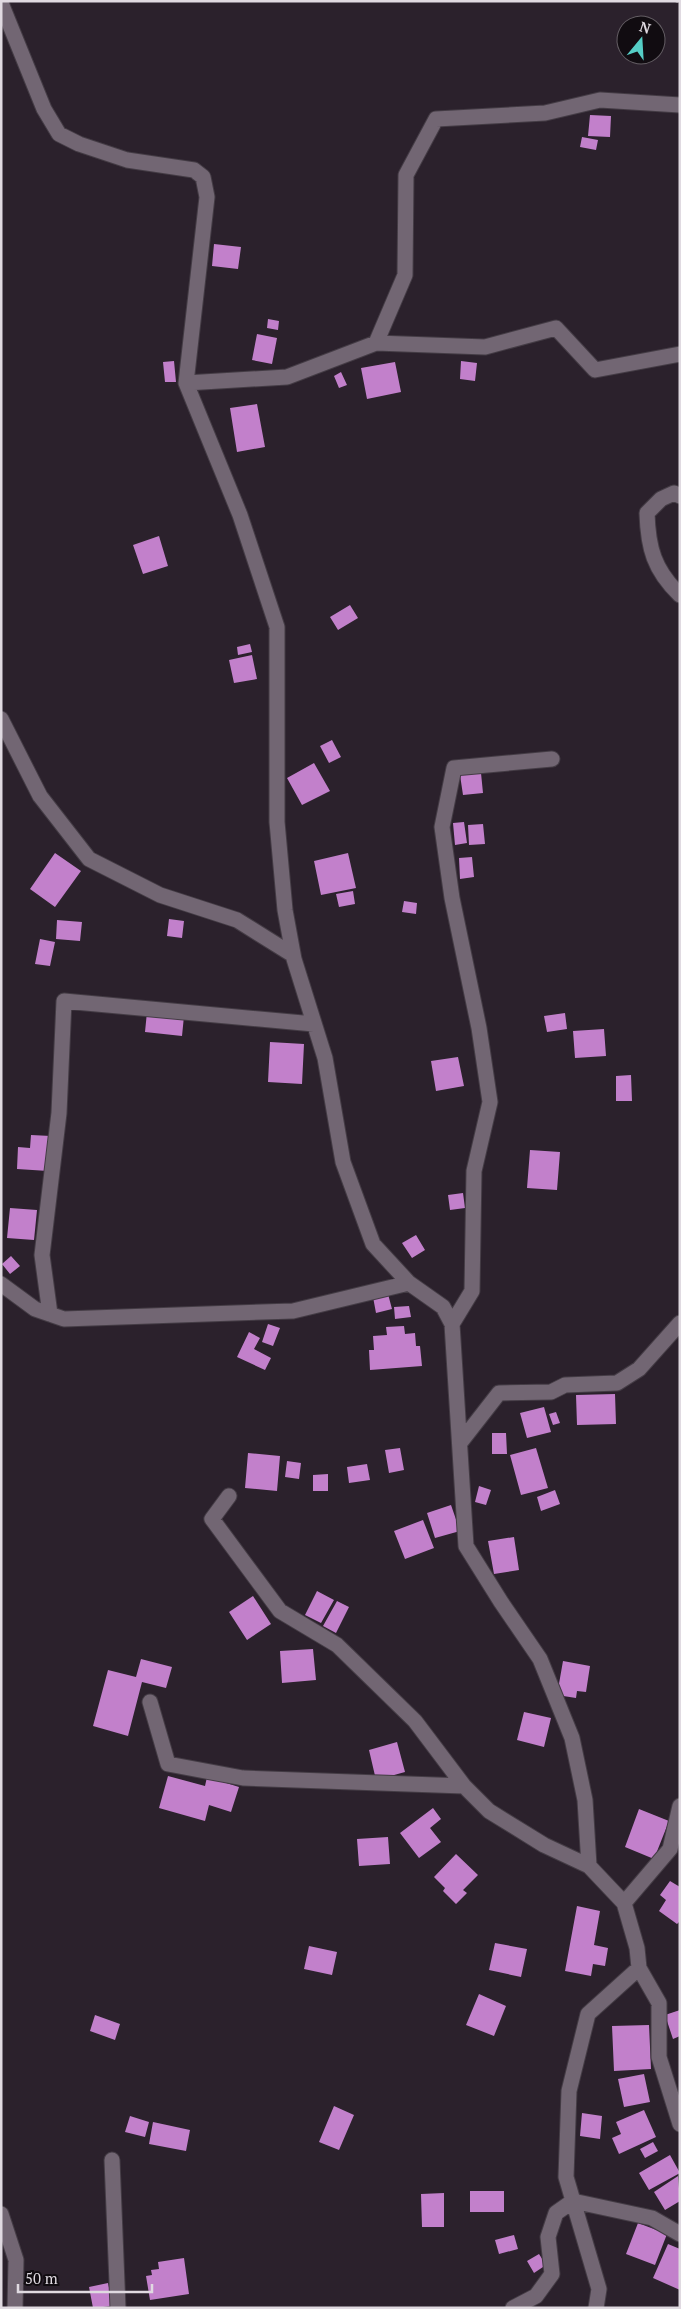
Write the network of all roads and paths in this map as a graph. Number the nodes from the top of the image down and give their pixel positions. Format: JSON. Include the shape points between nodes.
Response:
{"nodes":[{"id":1,"x":676,"y":1,"type":"edge"},
{"id":2,"x":680,"y":2,"type":"edge"},
{"id":3,"x":1,"y":3,"type":"edge"},
{"id":4,"x":680,"y":105,"type":"edge"},
{"id":5,"x":376,"y":344,"type":"junction"},
{"id":6,"x":680,"y":354,"type":"edge"},
{"id":7,"x":186,"y":383,"type":"junction"},
{"id":8,"x":680,"y":496,"type":"edge"},
{"id":9,"x":680,"y":594,"type":"edge"},
{"id":10,"x":1,"y":719,"type":"edge"},
{"id":11,"x":552,"y":759,"type":"dead end"},
{"id":12,"x":293,"y":955,"type":"junction"},
{"id":13,"x":314,"y":1024,"type":"junction"},
{"id":14,"x":408,"y":1283,"type":"junction"},
{"id":15,"x":1,"y":1284,"type":"edge"},
{"id":16,"x":50,"y":1314,"type":"junction"},
{"id":17,"x":680,"y":1323,"type":"edge"},
{"id":18,"x":452,"y":1324,"type":"junction"},
{"id":19,"x":460,"y":1442,"type":"junction"},
{"id":20,"x":229,"y":1496,"type":"dead end"},
{"id":21,"x":150,"y":1702,"type":"dead end"},
{"id":22,"x":464,"y":1786,"type":"junction"},
{"id":23,"x":680,"y":1806,"type":"edge"},
{"id":24,"x":589,"y":1866,"type":"junction"},
{"id":25,"x":624,"y":1904,"type":"junction"},
{"id":26,"x":639,"y":1968,"type":"junction"},
{"id":27,"x":680,"y":2124,"type":"edge"},
{"id":28,"x":112,"y":2160,"type":"dead end"},
{"id":29,"x":573,"y":2201,"type":"junction"},
{"id":30,"x":1,"y":2214,"type":"edge"},
{"id":31,"x":680,"y":2234,"type":"edge"},
{"id":32,"x":15,"y":2308,"type":"edge"},
{"id":33,"x":118,"y":2308,"type":"edge"},
{"id":34,"x":513,"y":2308,"type":"edge"},
{"id":35,"x":596,"y":2308,"type":"edge"}],
"edges":[{"from":1,"to":2,"type":"path"},
{"from":3,"to":7,"type":"street","via":[[44,109],[59,134],[128,160],[194,170],[203,177],[207,197]]},
{"from":4,"to":5,"type":"street","via":[[600,100],[545,113],[436,119],[406,175],[405,275]]},
{"from":5,"to":6,"type":"street","via":[[485,347],[556,328],[595,370]]},
{"from":5,"to":7,"type":"street","via":[[287,377]]},
{"from":7,"to":12,"type":"street","via":[[240,515],[277,627],[277,822],[285,910]]},
{"from":8,"to":9,"type":"street","via":[[674,493],[661,499],[648,513],[648,539],[664,579]]},
{"from":10,"to":12,"type":"street","via":[[40,796],[88,859],[160,896],[237,920]]},
{"from":11,"to":18,"type":"street","via":[[454,768],[442,827],[490,1102],[474,1171],[472,1290]]},
{"from":12,"to":13,"type":"street"},
{"from":13,"to":14,"type":"street","via":[[325,1058],[343,1162],[374,1244]]},
{"from":13,"to":16,"type":"street","via":[[64,1000],[59,1113],[42,1255]]},
{"from":14,"to":16,"type":"street","via":[[292,1311],[64,1320]]},
{"from":14,"to":18,"type":"street","via":[[443,1307]]},
{"from":15,"to":16,"type":"street","via":[[35,1309]]},
{"from":17,"to":19,"type":"street","via":[[639,1369],[617,1383],[565,1385],[551,1392],[499,1393]]},
{"from":18,"to":19,"type":"street"},
{"from":19,"to":24,"type":"street","via":[[466,1546],[540,1658],[572,1738],[585,1800]]},
{"from":20,"to":22,"type":"street","via":[[212,1519],[280,1611],[337,1645],[415,1721]]},
{"from":21,"to":22,"type":"street","via":[[168,1764],[243,1778]]},
{"from":22,"to":24,"type":"street","via":[[489,1811],[544,1845]]},
{"from":23,"to":25,"type":"street","via":[[670,1849]]},
{"from":24,"to":25,"type":"street"},
{"from":25,"to":26,"type":"street","via":[[637,1948]]},
{"from":26,"to":27,"type":"street","via":[[659,2003],[659,2057]]},
{"from":26,"to":29,"type":"street","via":[[588,2014],[569,2091],[566,2177]]},
{"from":28,"to":33,"type":"street"},
{"from":29,"to":31,"type":"street","via":[[652,2218]]},
{"from":29,"to":34,"type":"street","via":[[556,2213],[548,2237],[552,2274],[536,2296]]},
{"from":29,"to":35,"type":"street","via":[[599,2289]]},
{"from":30,"to":32,"type":"street","via":[[16,2260]]}]}
